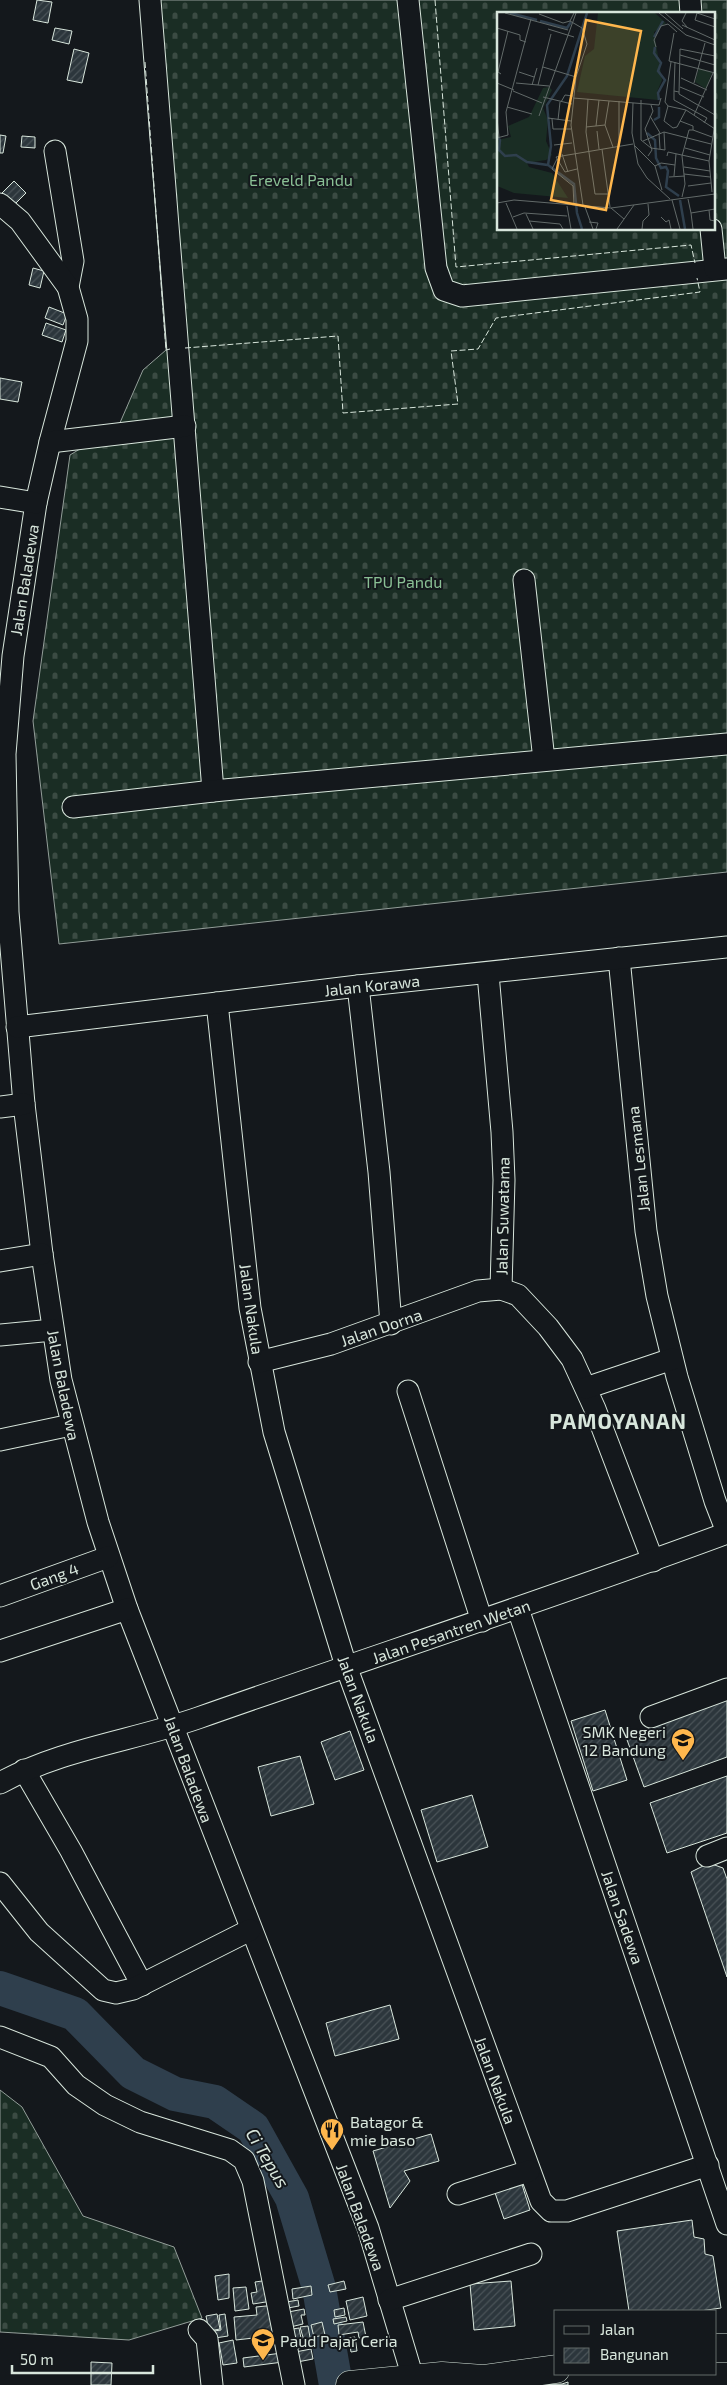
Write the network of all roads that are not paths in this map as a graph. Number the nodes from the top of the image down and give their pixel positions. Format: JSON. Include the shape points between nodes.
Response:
{"nodes":[{"id":1,"x":150,"y":0,"type":"edge"},
{"id":2,"x":408,"y":0,"type":"edge"},
{"id":3,"x":55,"y":151,"type":"dead end"},
{"id":4,"x":0,"y":204,"type":"edge"},
{"id":5,"x":711,"y":230,"type":"edge"},
{"id":6,"x":721,"y":269,"type":"edge"},
{"id":7,"x":68,"y":288,"type":"junction"},
{"id":8,"x":184,"y":426,"type":"junction"},
{"id":9,"x":50,"y":442,"type":"junction"},
{"id":10,"x":0,"y":497,"type":"edge"},
{"id":11,"x":36,"y":503,"type":"junction"},
{"id":12,"x":524,"y":580,"type":"dead end"},
{"id":13,"x":727,"y":744,"type":"edge"},
{"id":14,"x":2,"y":753,"type":"edge"},
{"id":15,"x":544,"y":760,"type":"junction"},
{"id":16,"x":213,"y":791,"type":"junction"},
{"id":17,"x":73,"y":807,"type":"dead end"},
{"id":18,"x":727,"y":946,"type":"edge"},
{"id":19,"x":619,"y":958,"type":"junction"},
{"id":20,"x":488,"y":974,"type":"junction"},
{"id":21,"x":358,"y":986,"type":"junction"},
{"id":22,"x":217,"y":1004,"type":"junction"},
{"id":23,"x":7,"y":1005,"type":"edge"},
{"id":24,"x":16,"y":1027,"type":"junction"},
{"id":25,"x":24,"y":1104,"type":"junction"},
{"id":26,"x":0,"y":1107,"type":"edge"},
{"id":27,"x":42,"y":1254,"type":"junction"},
{"id":28,"x":0,"y":1262,"type":"edge"},
{"id":29,"x":501,"y":1289,"type":"junction"},
{"id":30,"x":391,"y":1324,"type":"junction"},
{"id":31,"x":53,"y":1330,"type":"junction"},
{"id":32,"x":0,"y":1335,"type":"edge"},
{"id":33,"x":672,"y":1358,"type":"junction"},
{"id":34,"x":259,"y":1362,"type":"junction"},
{"id":35,"x":586,"y":1388,"type":"junction"},
{"id":36,"x":408,"y":1391,"type":"dead end"},
{"id":37,"x":71,"y":1425,"type":"junction"},
{"id":38,"x":0,"y":1440,"type":"edge"},
{"id":39,"x":727,"y":1532,"type":"edge"},
{"id":40,"x":108,"y":1557,"type":"junction"},
{"id":41,"x":653,"y":1561,"type":"junction"},
{"id":42,"x":0,"y":1596,"type":"edge"},
{"id":43,"x":127,"y":1609,"type":"junction"},
{"id":44,"x":518,"y":1609,"type":"junction"},
{"id":45,"x":482,"y":1621,"type":"junction"},
{"id":46,"x":0,"y":1651,"type":"edge"},
{"id":47,"x":346,"y":1666,"type":"junction"},
{"id":48,"x":727,"y":1689,"type":"edge"},
{"id":49,"x":651,"y":1717,"type":"dead end"},
{"id":50,"x":173,"y":1726,"type":"junction"},
{"id":51,"x":24,"y":1770,"type":"junction"},
{"id":52,"x":0,"y":1783,"type":"edge"},
{"id":53,"x":727,"y":1848,"type":"edge"},
{"id":54,"x":707,"y":1856,"type":"dead end"},
{"id":55,"x":0,"y":1883,"type":"edge"},
{"id":56,"x":250,"y":1930,"type":"junction"},
{"id":57,"x":142,"y":1985,"type":"junction"},
{"id":58,"x":0,"y":2037,"type":"edge"},
{"id":59,"x":708,"y":2165,"type":"junction"},
{"id":60,"x":529,"y":2170,"type":"junction"},
{"id":61,"x":458,"y":2194,"type":"dead end"},
{"id":62,"x":727,"y":2224,"type":"edge"},
{"id":63,"x":531,"y":2254,"type":"dead end"},
{"id":64,"x":389,"y":2300,"type":"junction"},
{"id":65,"x":199,"y":2330,"type":"dead end"},
{"id":66,"x":554,"y":2368,"type":"edge"},
{"id":67,"x":413,"y":2378,"type":"junction"},
{"id":68,"x":477,"y":2382,"type":"edge"},
{"id":69,"x":212,"y":2385,"type":"edge"},
{"id":70,"x":294,"y":2385,"type":"edge"},
{"id":71,"x":350,"y":2385,"type":"edge"}],
"edges":[{"from":1,"to":8,"type":"street"},
{"from":2,"to":6,"type":"street","via":[[436,268],[444,290],[462,296]]},
{"from":3,"to":7,"type":"street","via":[[73,262]]},
{"from":4,"to":7,"type":"street","via":[[20,221]]},
{"from":5,"to":6,"type":"street"},
{"from":7,"to":9,"type":"street","name":"Jalan Baladewa","via":[[77,319],[77,341]]},
{"from":8,"to":9,"type":"street"},
{"from":8,"to":16,"type":"street"},
{"from":9,"to":11,"type":"street","name":"Jalan Baladewa"},
{"from":10,"to":11,"type":"street"},
{"from":11,"to":14,"type":"street","name":"Jalan Baladewa"},
{"from":12,"to":15,"type":"street"},
{"from":13,"to":15,"type":"street"},
{"from":14,"to":23,"type":"street","name":"Jalan Baladewa","via":[[8,912]]},
{"from":15,"to":16,"type":"street"},
{"from":16,"to":17,"type":"street"},
{"from":18,"to":19,"type":"street","name":"Jalan Korawa"},
{"from":19,"to":20,"type":"street","name":"Jalan Korawa"},
{"from":19,"to":33,"type":"street","name":"Jalan Lesmana","via":[[646,1231]]},
{"from":20,"to":21,"type":"street","name":"Jalan Korawa"},
{"from":20,"to":29,"type":"street","name":"Jalan Suwatama","via":[[504,1180]]},
{"from":21,"to":22,"type":"street","name":"Jalan Korawa"},
{"from":21,"to":30,"type":"street","via":[[379,1172]]},
{"from":22,"to":24,"type":"street","name":"Jalan Korawa"},
{"from":22,"to":34,"type":"street","name":"Jalan Nakula","via":[[250,1308]]},
{"from":23,"to":24,"type":"street","name":"Jalan Baladewa"},
{"from":24,"to":25,"type":"street","name":"Jalan Baladewa"},
{"from":25,"to":26,"type":"street"},
{"from":25,"to":27,"type":"street","name":"Jalan Baladewa"},
{"from":27,"to":28,"type":"street"},
{"from":27,"to":31,"type":"street","name":"Jalan Baladewa"},
{"from":29,"to":30,"type":"street","name":"Jalan Dorna","via":[[478,1291]]},
{"from":29,"to":35,"type":"street","name":"Jalan Suwatama","via":[[518,1295],[548,1327],[572,1359]]},
{"from":30,"to":34,"type":"street","name":"Jalan Dorna","via":[[331,1344]]},
{"from":31,"to":32,"type":"street"},
{"from":31,"to":37,"type":"street","name":"Jalan Baladewa"},
{"from":33,"to":35,"type":"street"},
{"from":33,"to":39,"type":"street","name":"Jalan Lesmana"},
{"from":34,"to":47,"type":"street","name":"Jalan Nakula","via":[[274,1432]]},
{"from":35,"to":41,"type":"street","name":"Jalan Suwatama"},
{"from":36,"to":45,"type":"street"},
{"from":37,"to":38,"type":"street"},
{"from":37,"to":40,"type":"street","name":"Jalan Baladewa"},
{"from":39,"to":41,"type":"street","name":"Jalan Pesantren Wetan"},
{"from":40,"to":42,"type":"street","name":"Gang 4"},
{"from":40,"to":43,"type":"street","name":"Jalan Baladewa"},
{"from":41,"to":44,"type":"street","name":"Jalan Pesantren Wetan"},
{"from":43,"to":46,"type":"street"},
{"from":43,"to":50,"type":"street","name":"Jalan Baladewa"},
{"from":44,"to":45,"type":"street","name":"Jalan Pesantren Wetan"},
{"from":44,"to":59,"type":"street","name":"Jalan Sadewa"},
{"from":45,"to":47,"type":"street","name":"Jalan Pesantren Wetan"},
{"from":47,"to":50,"type":"street","name":"Jalan Pesantren Wetan"},
{"from":47,"to":60,"type":"street","name":"Jalan Nakula"},
{"from":48,"to":49,"type":"street"},
{"from":50,"to":51,"type":"street","name":"Jalan Pesantren Wetan","via":[[74,1752]]},
{"from":50,"to":56,"type":"street","name":"Jalan Baladewa"},
{"from":51,"to":52,"type":"street","name":"Jalan Pesantren Wetan"},
{"from":51,"to":57,"type":"street"},
{"from":53,"to":54,"type":"street"},
{"from":55,"to":57,"type":"street","via":[[39,1932],[103,1990],[116,1993]]},
{"from":56,"to":57,"type":"street"},
{"from":56,"to":64,"type":"street","name":"Jalan Baladewa","via":[[368,2228]]},
{"from":58,"to":70,"type":"street","via":[[51,2057],[76,2085],[105,2105],[140,2122],[230,2150],[244,2160],[255,2191]]},
{"from":59,"to":60,"type":"street","name":"Jalan Nakula","via":[[558,2212],[545,2206]]},
{"from":59,"to":62,"type":"street","name":"Jalan Sadewa"},
{"from":60,"to":61,"type":"street"},
{"from":63,"to":64,"type":"street"},
{"from":64,"to":67,"type":"street","name":"Jalan Baladewa"},
{"from":65,"to":69,"type":"street","via":[[207,2339]]},
{"from":66,"to":68,"type":"highway"},
{"from":67,"to":68,"type":"highway","via":[[442,2376]]},
{"from":67,"to":71,"type":"highway"}]}
